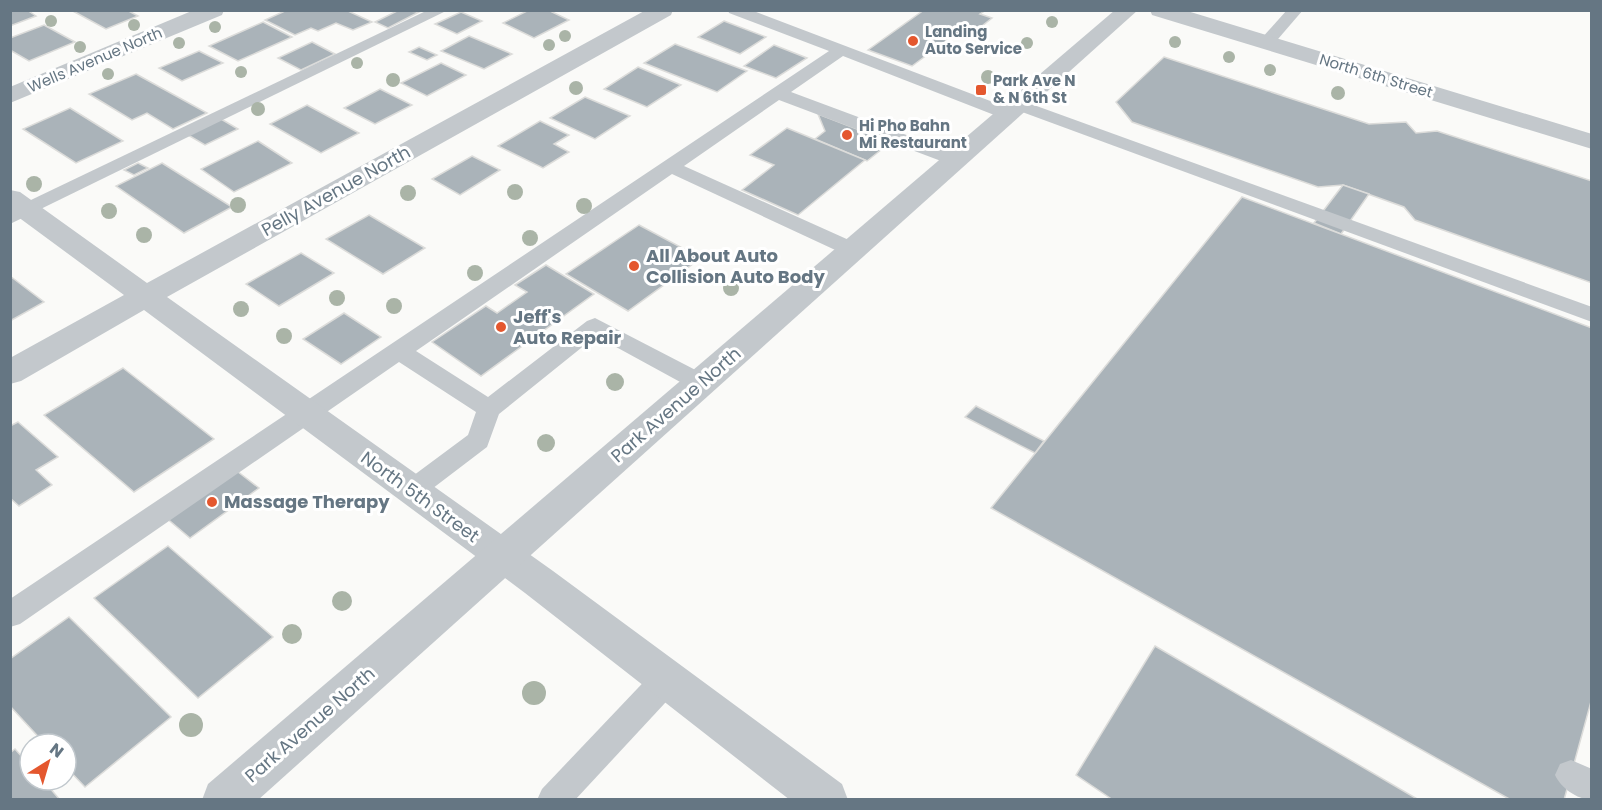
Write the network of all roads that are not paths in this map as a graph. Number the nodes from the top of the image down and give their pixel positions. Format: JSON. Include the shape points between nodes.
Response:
{"nodes":[{"id":1,"x":214,"y":10,"type":"edge"},
{"id":2,"x":441,"y":10,"type":"edge"},
{"id":3,"x":663,"y":10,"type":"edge"},
{"id":4,"x":735,"y":10,"type":"edge"},
{"id":5,"x":1128,"y":10,"type":"edge"},
{"id":6,"x":1160,"y":10,"type":"edge"},
{"id":7,"x":1293,"y":11,"type":"edge"},
{"id":8,"x":1266,"y":43,"type":"junction"},
{"id":9,"x":841,"y":50,"type":"junction"},
{"id":10,"x":777,"y":93,"type":"junction"},
{"id":11,"x":10,"y":96,"type":"edge"},
{"id":12,"x":1014,"y":110,"type":"junction"},
{"id":13,"x":1592,"y":142,"type":"edge"},
{"id":14,"x":956,"y":160,"type":"junction"},
{"id":15,"x":669,"y":166,"type":"junction"},
{"id":16,"x":16,"y":209,"type":"edge"},
{"id":17,"x":853,"y":250,"type":"junction"},
{"id":18,"x":146,"y":296,"type":"junction"},
{"id":19,"x":1592,"y":315,"type":"edge"},
{"id":20,"x":397,"y":350,"type":"junction"},
{"id":21,"x":10,"y":373,"type":"edge"},
{"id":22,"x":701,"y":383,"type":"junction"},
{"id":23,"x":489,"y":409,"type":"junction"},
{"id":24,"x":306,"y":412,"type":"junction"},
{"id":25,"x":411,"y":491,"type":"junction"},
{"id":26,"x":501,"y":557,"type":"junction"},
{"id":27,"x":10,"y":615,"type":"edge"},
{"id":28,"x":667,"y":680,"type":"junction"},
{"id":29,"x":224,"y":800,"type":"edge"},
{"id":30,"x":553,"y":800,"type":"edge"},
{"id":31,"x":826,"y":800,"type":"edge"}],
"edges":[{"from":1,"to":11,"type":"street","name":"Wells Avenue North"},
{"from":2,"to":16,"type":"lane"},
{"from":3,"to":18,"type":"street","name":"Pelly Avenue North"},
{"from":4,"to":9,"type":"lane"},
{"from":5,"to":12,"type":"street","name":"Park Avenue North"},
{"from":6,"to":8,"type":"street","name":"North 6th Street"},
{"from":7,"to":8,"type":"lane"},
{"from":8,"to":13,"type":"street","name":"North 6th Street"},
{"from":9,"to":10,"type":"lane"},
{"from":9,"to":12,"type":"lane"},
{"from":10,"to":14,"type":"lane"},
{"from":10,"to":15,"type":"lane"},
{"from":12,"to":14,"type":"street","name":"Park Avenue North"},
{"from":12,"to":19,"type":"lane"},
{"from":14,"to":17,"type":"street","name":"Park Avenue North"},
{"from":15,"to":17,"type":"lane"},
{"from":15,"to":20,"type":"lane"},
{"from":16,"to":18,"type":"street","name":"North 5th Street"},
{"from":17,"to":22,"type":"street","name":"Park Avenue North"},
{"from":18,"to":21,"type":"street","name":"Pelly Avenue North"},
{"from":18,"to":24,"type":"street","name":"North 5th Street"},
{"from":20,"to":23,"type":"lane"},
{"from":20,"to":24,"type":"lane"},
{"from":22,"to":23,"type":"lane","via":[[595,326]]},
{"from":22,"to":26,"type":"street","name":"Park Avenue North"},
{"from":23,"to":25,"type":"lane","via":[[478,440]]},
{"from":24,"to":25,"type":"street","name":"North 5th Street"},
{"from":24,"to":27,"type":"lane"},
{"from":25,"to":26,"type":"street","name":"North 5th Street"},
{"from":26,"to":28,"type":"street","name":"North 5th Street"},
{"from":26,"to":29,"type":"street","name":"Park Avenue North"},
{"from":28,"to":30,"type":"lane"},
{"from":28,"to":31,"type":"street","name":"North 5th Street"}]}
